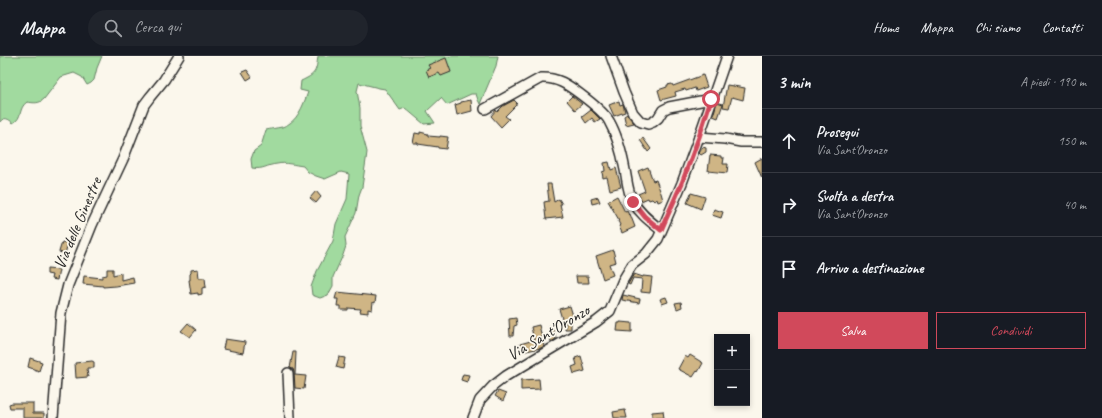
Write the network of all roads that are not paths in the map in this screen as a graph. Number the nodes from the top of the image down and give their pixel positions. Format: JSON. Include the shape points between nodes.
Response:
{"nodes":[{"id":1,"x":179,"y":56,"type":"edge"},
{"id":2,"x":611,"y":56,"type":"edge"},
{"id":3,"x":727,"y":56,"type":"edge"},
{"id":4,"x":711,"y":99,"type":"junction"},
{"id":5,"x":485,"y":108,"type":"dead end"},
{"id":6,"x":699,"y":137,"type":"junction"},
{"id":7,"x":762,"y":142,"type":"edge"},
{"id":8,"x":661,"y":230,"type":"junction"},
{"id":9,"x":288,"y":373,"type":"dead end"},
{"id":10,"x":53,"y":418,"type":"edge"},
{"id":11,"x":290,"y":418,"type":"edge"},
{"id":12,"x":473,"y":418,"type":"edge"}],
"edges":[{"from":1,"to":10,"type":"street","name":"Via delle Ginestre","via":[[144,106],[68,285],[61,313]]},
{"from":2,"to":4,"type":"street","via":[[633,113],[641,122],[654,122],[663,110],[669,107]]},
{"from":3,"to":4,"type":"street","name":"Via Sant'Oronzo"},
{"from":4,"to":6,"type":"street","name":"Via Sant'Oronzo"},
{"from":5,"to":8,"type":"street","via":[[541,78],[558,80],[568,85],[608,119],[623,160],[633,202],[645,217]]},
{"from":6,"to":7,"type":"street"},
{"from":6,"to":8,"type":"street","name":"Via Sant'Oronzo"},
{"from":8,"to":12,"type":"street","name":"Via Sant'Oronzo","via":[[653,246],[632,265],[610,311],[605,316],[493,386],[480,400]]},
{"from":9,"to":11,"type":"street"}]}
